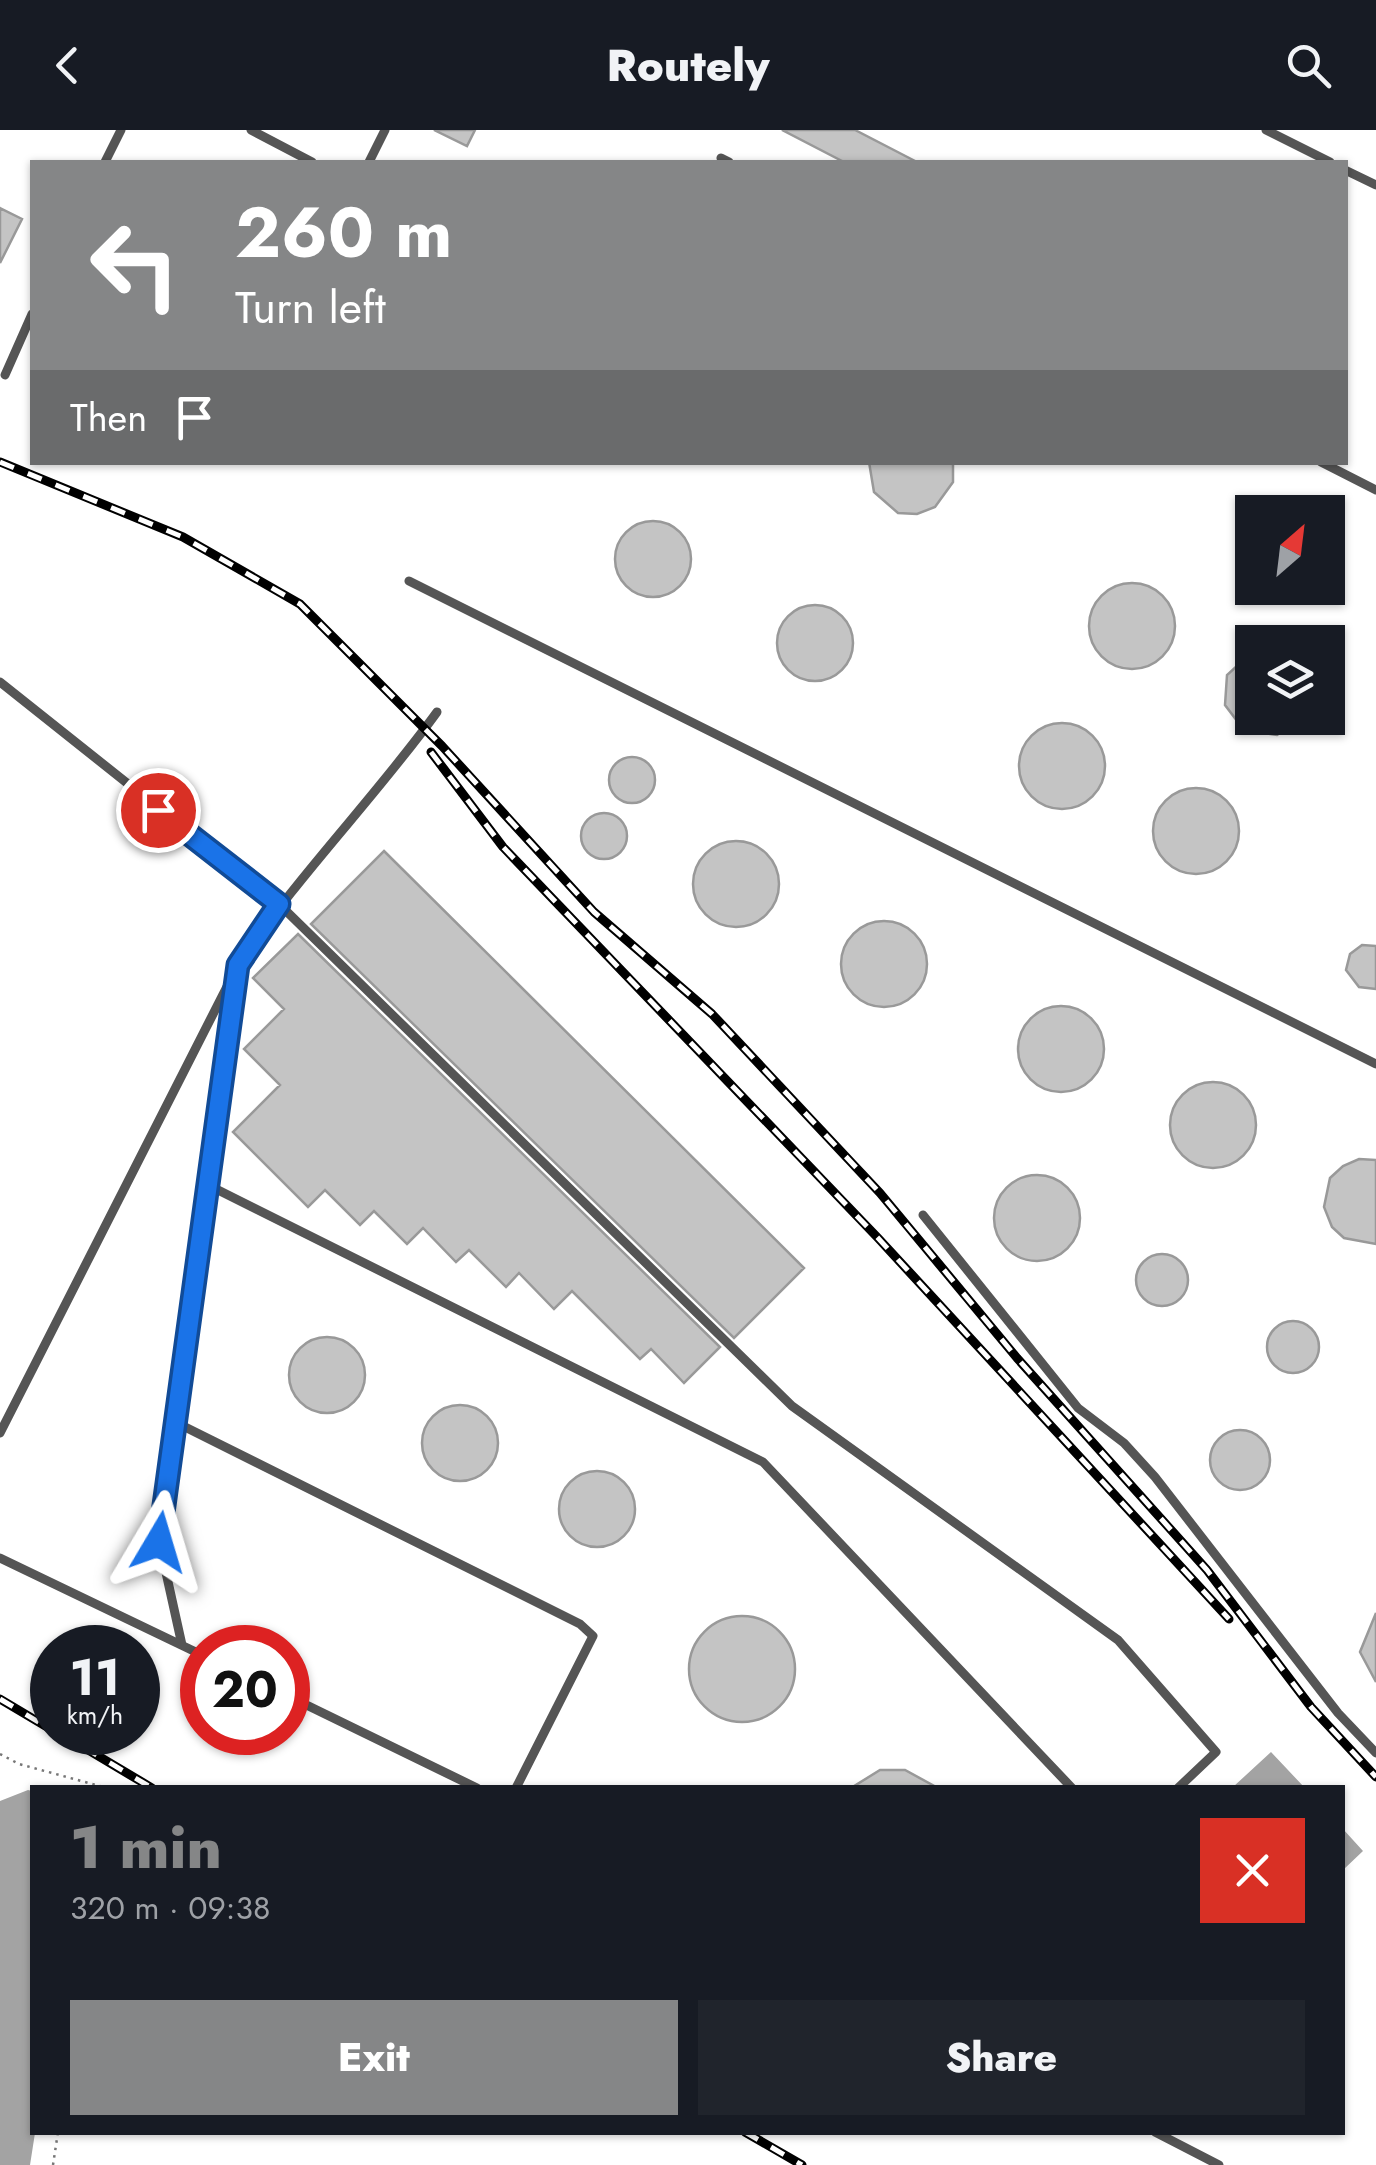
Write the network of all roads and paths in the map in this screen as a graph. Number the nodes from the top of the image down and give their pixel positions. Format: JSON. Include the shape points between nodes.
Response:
{"nodes":[{"id":1,"x":121,"y":130,"type":"edge"},
{"id":2,"x":252,"y":130,"type":"edge"},
{"id":3,"x":385,"y":130,"type":"edge"},
{"id":4,"x":1266,"y":130,"type":"edge"},
{"id":5,"x":106,"y":160,"type":"edge"},
{"id":6,"x":308,"y":160,"type":"edge"},
{"id":7,"x":369,"y":160,"type":"edge"},
{"id":8,"x":1326,"y":160,"type":"edge"},
{"id":9,"x":1348,"y":172,"type":"edge"},
{"id":10,"x":1376,"y":186,"type":"edge"},
{"id":11,"x":30,"y":318,"type":"edge"},
{"id":12,"x":4,"y":376,"type":"dead end"},
{"id":13,"x":1327,"y":465,"type":"edge"},
{"id":14,"x":1376,"y":490,"type":"edge"},
{"id":15,"x":409,"y":580,"type":"dead end"},
{"id":16,"x":0,"y":682,"type":"edge"},
{"id":17,"x":437,"y":712,"type":"dead end"},
{"id":18,"x":279,"y":904,"type":"junction"},
{"id":19,"x":238,"y":965,"type":"junction"},
{"id":20,"x":1376,"y":1064,"type":"edge"},
{"id":21,"x":206,"y":1184,"type":"junction"},
{"id":22,"x":923,"y":1215,"type":"dead end"},
{"id":23,"x":174,"y":1421,"type":"junction"},
{"id":24,"x":0,"y":1433,"type":"edge"},
{"id":25,"x":0,"y":1558,"type":"edge"},
{"id":26,"x":180,"y":1636,"type":"edge"},
{"id":27,"x":180,"y":1644,"type":"edge"},
{"id":28,"x":310,"y":1707,"type":"edge"},
{"id":29,"x":1376,"y":1753,"type":"edge"},
{"id":30,"x":0,"y":1754,"type":"edge"},
{"id":31,"x":97,"y":1785,"type":"edge"},
{"id":32,"x":471,"y":1785,"type":"edge"},
{"id":33,"x":518,"y":1785,"type":"edge"},
{"id":34,"x":1069,"y":1785,"type":"edge"},
{"id":35,"x":1181,"y":1785,"type":"edge"},
{"id":36,"x":58,"y":2135,"type":"edge"},
{"id":37,"x":1161,"y":2135,"type":"edge"},
{"id":38,"x":53,"y":2165,"type":"edge"},
{"id":39,"x":1219,"y":2165,"type":"edge"}],
"edges":[{"from":1,"to":5,"type":"lane"},
{"from":2,"to":6,"type":"lane"},
{"from":3,"to":7,"type":"lane"},
{"from":4,"to":8,"type":"lane"},
{"from":9,"to":10,"type":"lane"},
{"from":11,"to":12,"type":"lane"},
{"from":13,"to":14,"type":"lane"},
{"from":15,"to":20,"type":"lane"},
{"from":16,"to":18,"type":"lane"},
{"from":17,"to":18,"type":"lane"},
{"from":18,"to":19,"type":"lane"},
{"from":18,"to":35,"type":"lane","via":[[792,1406],[1118,1640],[1216,1752]]},
{"from":19,"to":21,"type":"lane"},
{"from":19,"to":24,"type":"lane"},
{"from":21,"to":23,"type":"lane"},
{"from":21,"to":34,"type":"lane","via":[[763,1462]]},
{"from":22,"to":29,"type":"lane","via":[[1078,1408],[1155,1477],[1338,1714]]},
{"from":23,"to":26,"type":"lane","via":[[159,1542]]},
{"from":23,"to":33,"type":"lane","via":[[593,1636]]},
{"from":25,"to":27,"type":"lane"},
{"from":28,"to":32,"type":"lane"},
{"from":30,"to":31,"type":"path"},
{"from":36,"to":38,"type":"path"},
{"from":37,"to":39,"type":"lane"}]}
